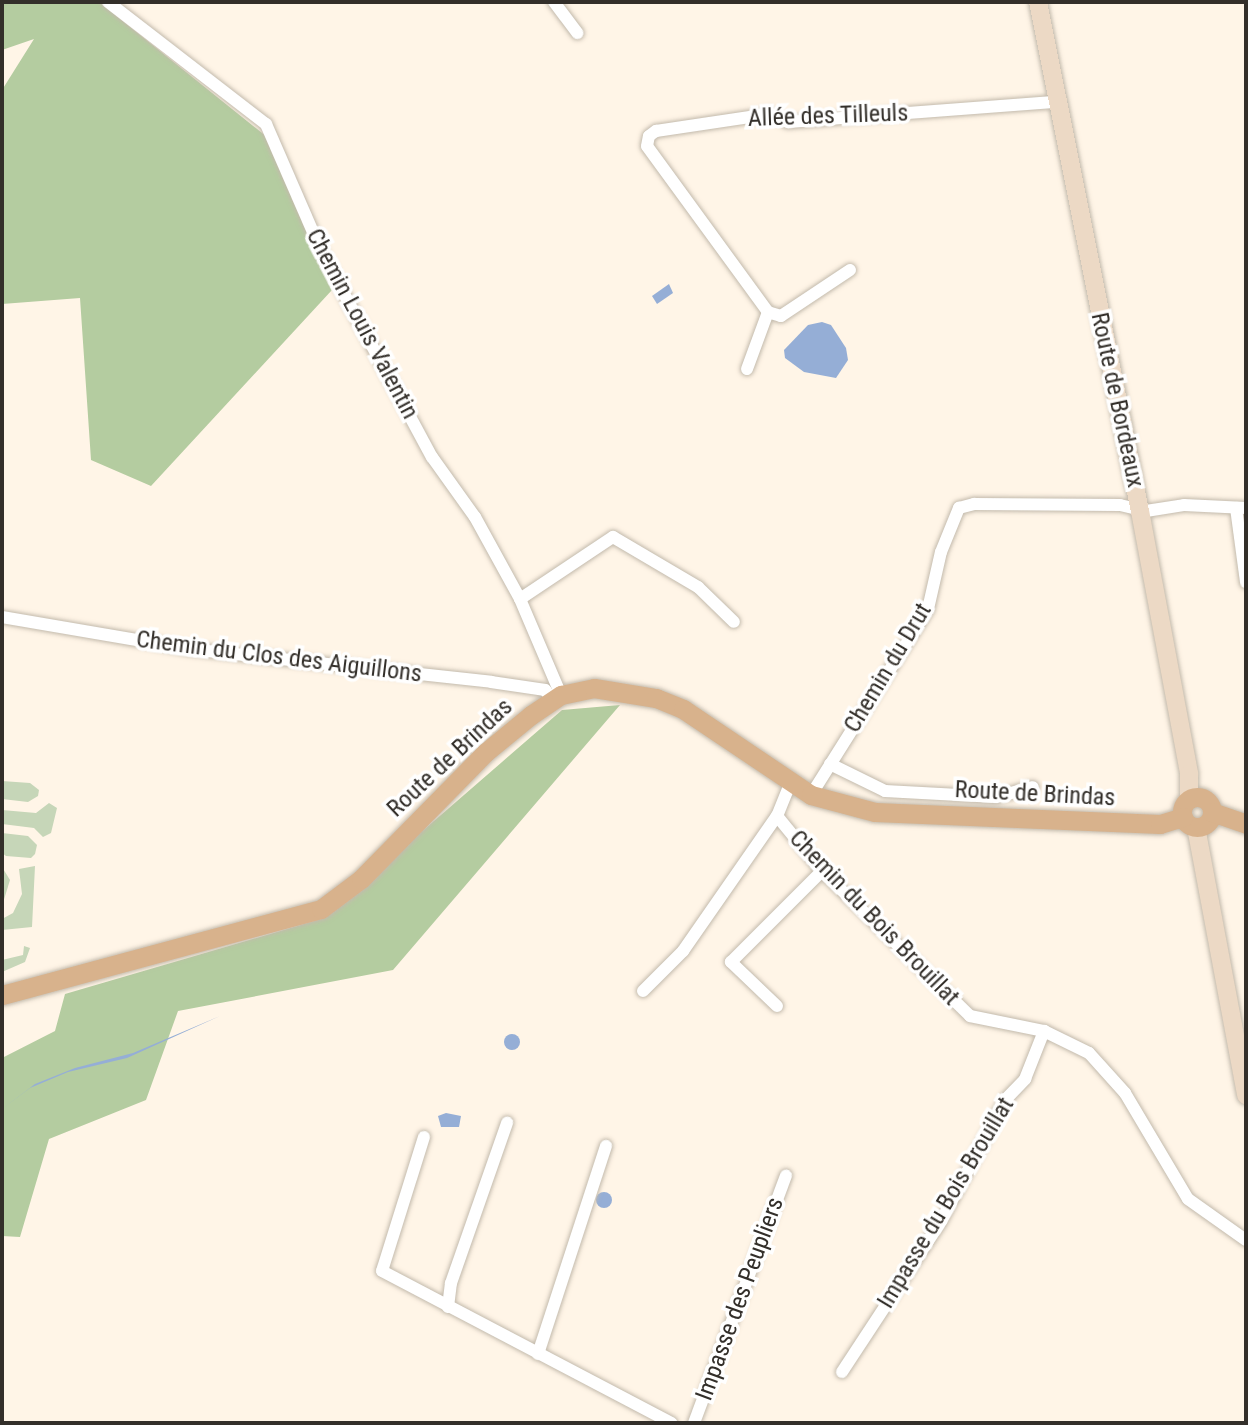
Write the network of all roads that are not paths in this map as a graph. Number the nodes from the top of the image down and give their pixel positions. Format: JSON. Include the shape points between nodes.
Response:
{"nodes":[{"id":1,"x":108,"y":2,"type":"edge"},
{"id":2,"x":554,"y":2,"type":"edge"},
{"id":3,"x":1038,"y":2,"type":"edge"},
{"id":4,"x":578,"y":33,"type":"dead end"},
{"id":5,"x":1057,"y":102,"type":"junction"},
{"id":6,"x":850,"y":270,"type":"dead end"},
{"id":7,"x":768,"y":312,"type":"junction"},
{"id":8,"x":747,"y":369,"type":"dead end"},
{"id":9,"x":1241,"y":508,"type":"edge"},
{"id":10,"x":1140,"y":511,"type":"junction"},
{"id":11,"x":1246,"y":582,"type":"edge"},
{"id":12,"x":520,"y":599,"type":"junction"},
{"id":13,"x":2,"y":617,"type":"edge"},
{"id":14,"x":734,"y":621,"type":"dead end"},
{"id":15,"x":557,"y":697,"type":"junction"},
{"id":16,"x":830,"y":764,"type":"junction"},
{"id":17,"x":790,"y":784,"type":"junction"},
{"id":18,"x":1033,"y":787,"type":"dead end"},
{"id":19,"x":811,"y":795,"type":"junction"},
{"id":20,"x":1189,"y":815,"type":"junction"},
{"id":21,"x":777,"y":816,"type":"junction"},
{"id":22,"x":1246,"y":824,"type":"edge"},
{"id":23,"x":822,"y":871,"type":"junction"},
{"id":24,"x":643,"y":990,"type":"dead end"},
{"id":25,"x":2,"y":995,"type":"edge"},
{"id":26,"x":777,"y":1006,"type":"dead end"},
{"id":27,"x":1044,"y":1031,"type":"junction"},
{"id":28,"x":1246,"y":1095,"type":"edge"},
{"id":29,"x":507,"y":1123,"type":"dead end"},
{"id":30,"x":424,"y":1137,"type":"dead end"},
{"id":31,"x":606,"y":1146,"type":"dead end"},
{"id":32,"x":786,"y":1176,"type":"dead end"},
{"id":33,"x":1246,"y":1240,"type":"edge"},
{"id":34,"x":448,"y":1307,"type":"junction"},
{"id":35,"x":538,"y":1354,"type":"junction"},
{"id":36,"x":842,"y":1372,"type":"dead end"},
{"id":37,"x":671,"y":1423,"type":"edge"},
{"id":38,"x":694,"y":1423,"type":"edge"}],
"edges":[{"from":1,"to":12,"type":"street","name":"Chemin Louis Valentin","via":[[266,124],[322,253],[432,457],[475,517]]},
{"from":2,"to":4,"type":"street"},
{"from":3,"to":5,"type":"main road","name":"Route de Bordeaux"},
{"from":5,"to":7,"type":"street","name":"Allée des Tilleuls","via":[[788,122],[770,114],[656,131],[647,146]]},
{"from":5,"to":10,"type":"main road","name":"Route de Bordeaux"},
{"from":6,"to":7,"type":"street","via":[[781,316]]},
{"from":7,"to":8,"type":"street"},
{"from":9,"to":10,"type":"street","via":[[1184,505]]},
{"from":9,"to":11,"type":"street"},
{"from":10,"to":16,"type":"street","name":"Chemin du Drut","via":[[1120,505],[974,504],[959,508],[941,552],[928,609]]},
{"from":10,"to":20,"type":"main road","name":"Route de Bordeaux","via":[[1187,764]]},
{"from":12,"to":14,"type":"street","via":[[613,537],[698,587]]},
{"from":12,"to":15,"type":"street","name":"Chemin Louis Valentin"},
{"from":13,"to":15,"type":"street","name":"Chemin du Clos des Aiguillons","via":[[189,649],[505,684],[545,690]]},
{"from":15,"to":17,"type":"main road","name":"Route de Brindas","via":[[594,688],[656,698],[682,709]]},
{"from":15,"to":25,"type":"main road","name":"Route de Brindas","via":[[486,752],[361,878],[321,909]]},
{"from":16,"to":18,"type":"street","via":[[885,792],[996,797]]},
{"from":16,"to":19,"type":"street","name":"Chemin du Drut"},
{"from":17,"to":19,"type":"main road","name":"Route de Brindas"},
{"from":17,"to":21,"type":"street","name":"Chemin du Bois Brouillat"},
{"from":19,"to":20,"type":"main road","name":"Route de Brindas","via":[[875,812],[1160,824]]},
{"from":20,"to":22,"type":"main road","via":[[1209,821],[1212,812]]},
{"from":20,"to":28,"type":"main road","name":"Route de Bordeaux"},
{"from":21,"to":23,"type":"street","name":"Chemin du Bois Brouillat"},
{"from":21,"to":24,"type":"street","via":[[683,951]]},
{"from":23,"to":26,"type":"street","via":[[731,962]]},
{"from":23,"to":27,"type":"street","name":"Chemin du Bois Brouillat","via":[[970,1016]]},
{"from":27,"to":33,"type":"street","name":"Chemin du Bois Brouillat","via":[[1089,1053],[1125,1093],[1188,1199]]},
{"from":27,"to":36,"type":"street","name":"Impasse du Bois Brouillat","via":[[1025,1079],[1006,1099],[942,1221]]},
{"from":29,"to":34,"type":"street","via":[[452,1283]]},
{"from":30,"to":34,"type":"street","name":"Impasse des Peupliers","via":[[382,1271]]},
{"from":31,"to":35,"type":"street"},
{"from":32,"to":38,"type":"street","name":"Impasse des Peupliers"},
{"from":34,"to":35,"type":"street","name":"Impasse des Peupliers"},
{"from":35,"to":37,"type":"street","name":"Impasse des Peupliers"}]}
